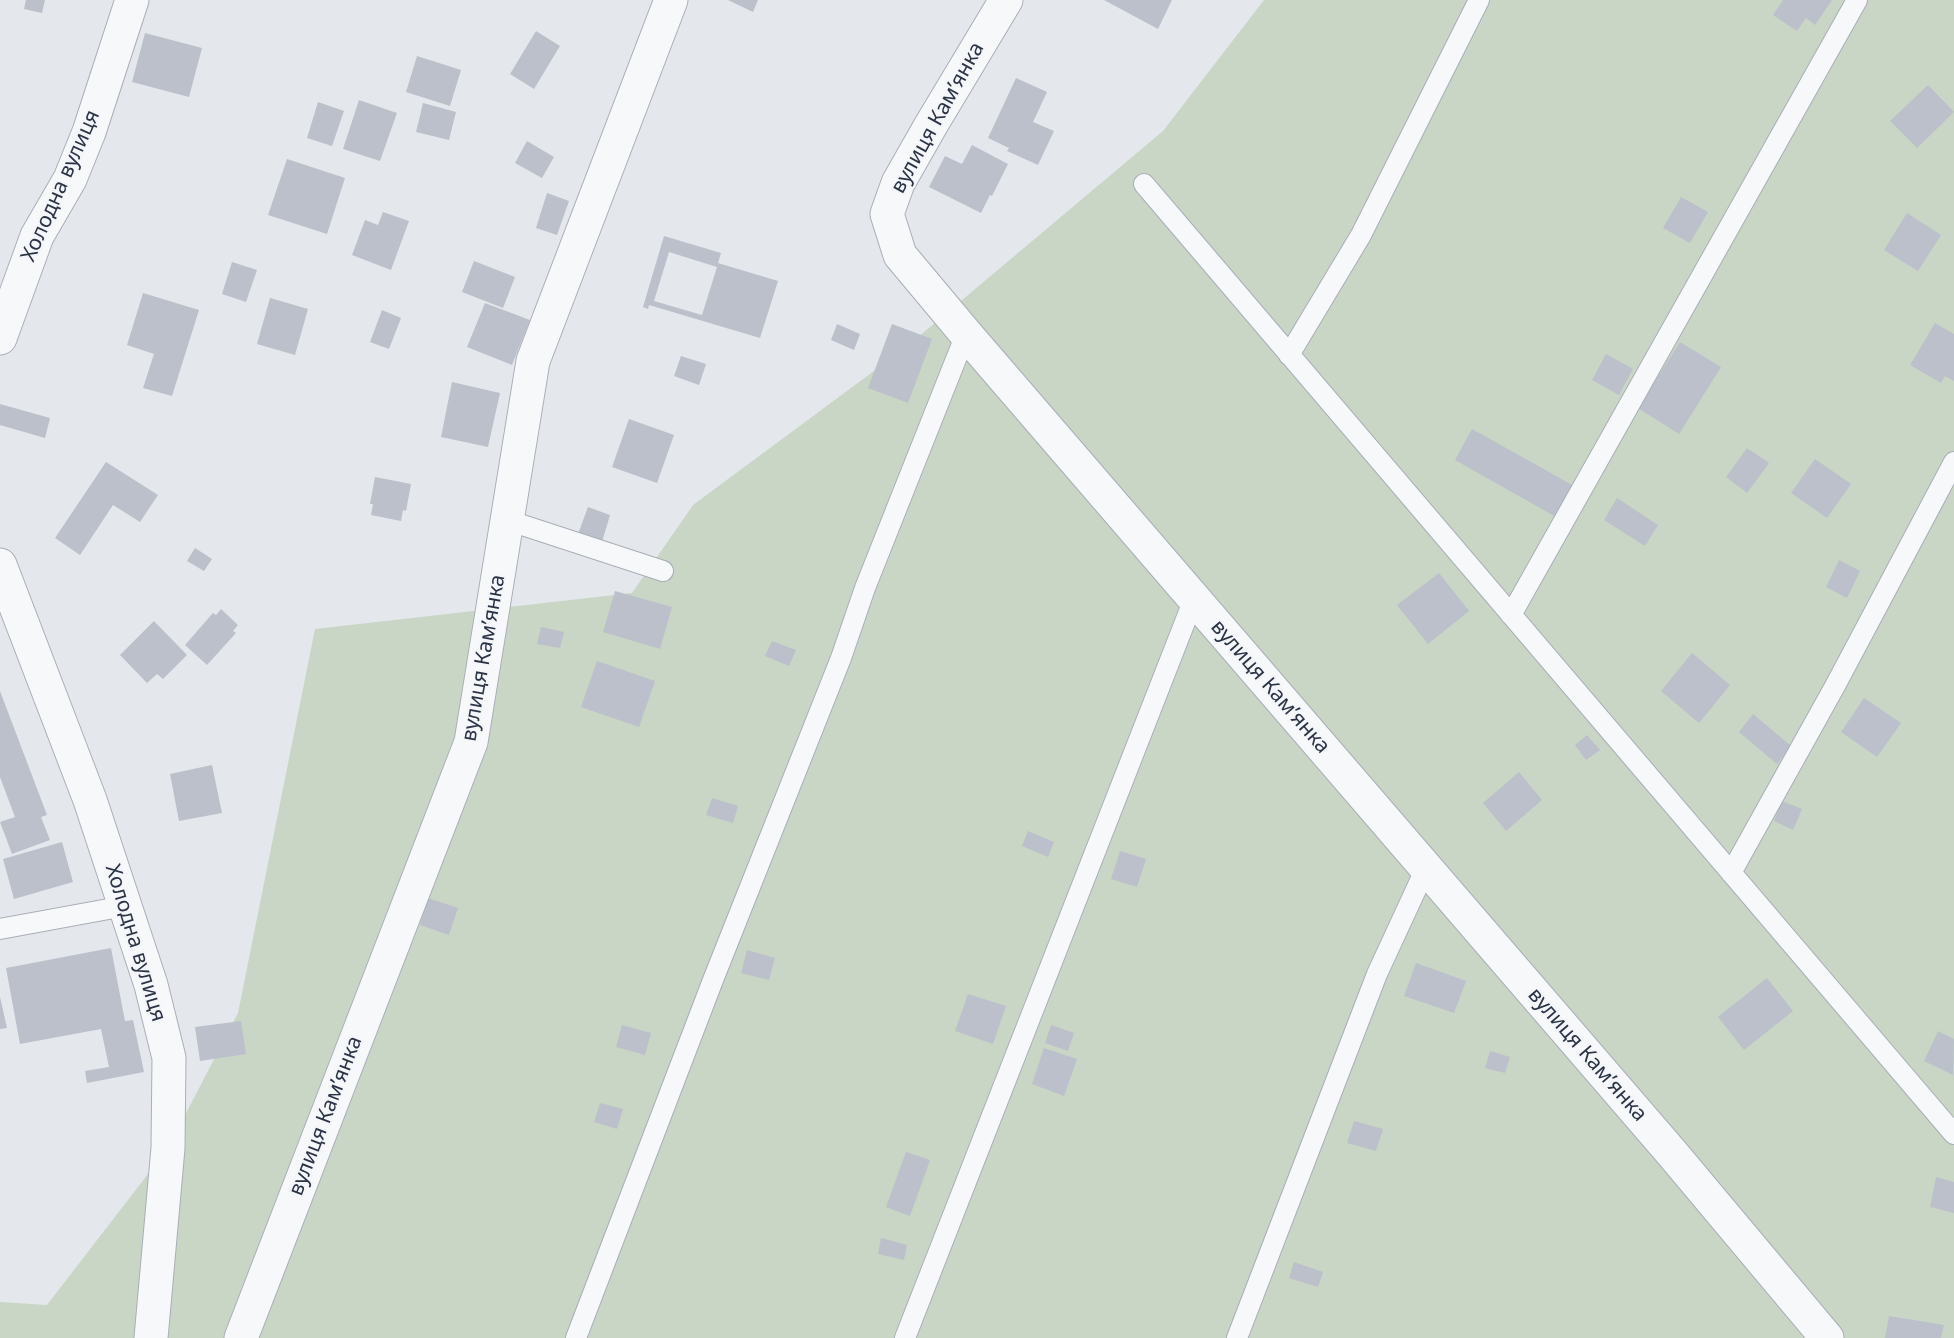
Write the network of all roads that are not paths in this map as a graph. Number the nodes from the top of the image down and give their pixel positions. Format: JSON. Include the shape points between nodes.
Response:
{"nodes":[{"id":1,"x":132,"y":0,"type":"edge"},
{"id":2,"x":671,"y":0,"type":"edge"},
{"id":3,"x":1006,"y":0,"type":"edge"},
{"id":4,"x":1479,"y":0,"type":"edge"},
{"id":5,"x":1857,"y":0,"type":"edge"},
{"id":6,"x":1144,"y":184,"type":"dead end"},
{"id":7,"x":966,"y":334,"type":"junction"},
{"id":8,"x":0,"y":338,"type":"edge"},
{"id":9,"x":1289,"y":355,"type":"junction"},
{"id":10,"x":1954,"y":462,"type":"edge"},
{"id":11,"x":507,"y":520,"type":"junction"},
{"id":12,"x":0,"y":565,"type":"edge"},
{"id":13,"x":663,"y":571,"type":"dead end"},
{"id":14,"x":1194,"y":599,"type":"junction"},
{"id":15,"x":1511,"y":615,"type":"junction"},
{"id":16,"x":1426,"y":868,"type":"junction"},
{"id":17,"x":1731,"y":873,"type":"junction"},
{"id":18,"x":125,"y":906,"type":"junction"},
{"id":19,"x":0,"y":929,"type":"edge"},
{"id":20,"x":1954,"y":1134,"type":"edge"},
{"id":21,"x":151,"y":1338,"type":"edge"},
{"id":22,"x":241,"y":1338,"type":"edge"},
{"id":23,"x":576,"y":1338,"type":"edge"},
{"id":24,"x":905,"y":1338,"type":"edge"},
{"id":25,"x":1237,"y":1338,"type":"edge"},
{"id":26,"x":1827,"y":1338,"type":"edge"}],
"edges":[{"from":1,"to":8,"type":"street","name":"Холодна вулиця","via":[[89,132],[70,179],[37,237]]},
{"from":2,"to":11,"type":"street","name":"вулиця Камʼянка","via":[[533,361]]},
{"from":3,"to":7,"type":"street","name":"вулиця Камʼянка","via":[[914,154],[887,214],[900,255]]},
{"from":4,"to":9,"type":"lane","via":[[1360,235]]},
{"from":5,"to":15,"type":"lane"},
{"from":6,"to":9,"type":"lane"},
{"from":7,"to":14,"type":"street","name":"вулиця Камʼянка"},
{"from":7,"to":23,"type":"lane"},
{"from":9,"to":15,"type":"lane"},
{"from":10,"to":17,"type":"lane"},
{"from":11,"to":13,"type":"lane"},
{"from":11,"to":22,"type":"street","name":"вулиця Камʼянка","via":[[471,741]]},
{"from":12,"to":18,"type":"street","name":"Холодна вулиця","via":[[90,800]]},
{"from":14,"to":16,"type":"street","name":"вулиця Камʼянка"},
{"from":14,"to":24,"type":"lane"},
{"from":15,"to":17,"type":"lane"},
{"from":16,"to":25,"type":"lane","via":[[1377,974]]},
{"from":16,"to":26,"type":"street","name":"вулиця Камʼянка"},
{"from":17,"to":20,"type":"lane"},
{"from":18,"to":19,"type":"lane"},
{"from":18,"to":21,"type":"street","name":"Холодна вулиця","via":[[151,985],[169,1058],[168,1148]]}]}
